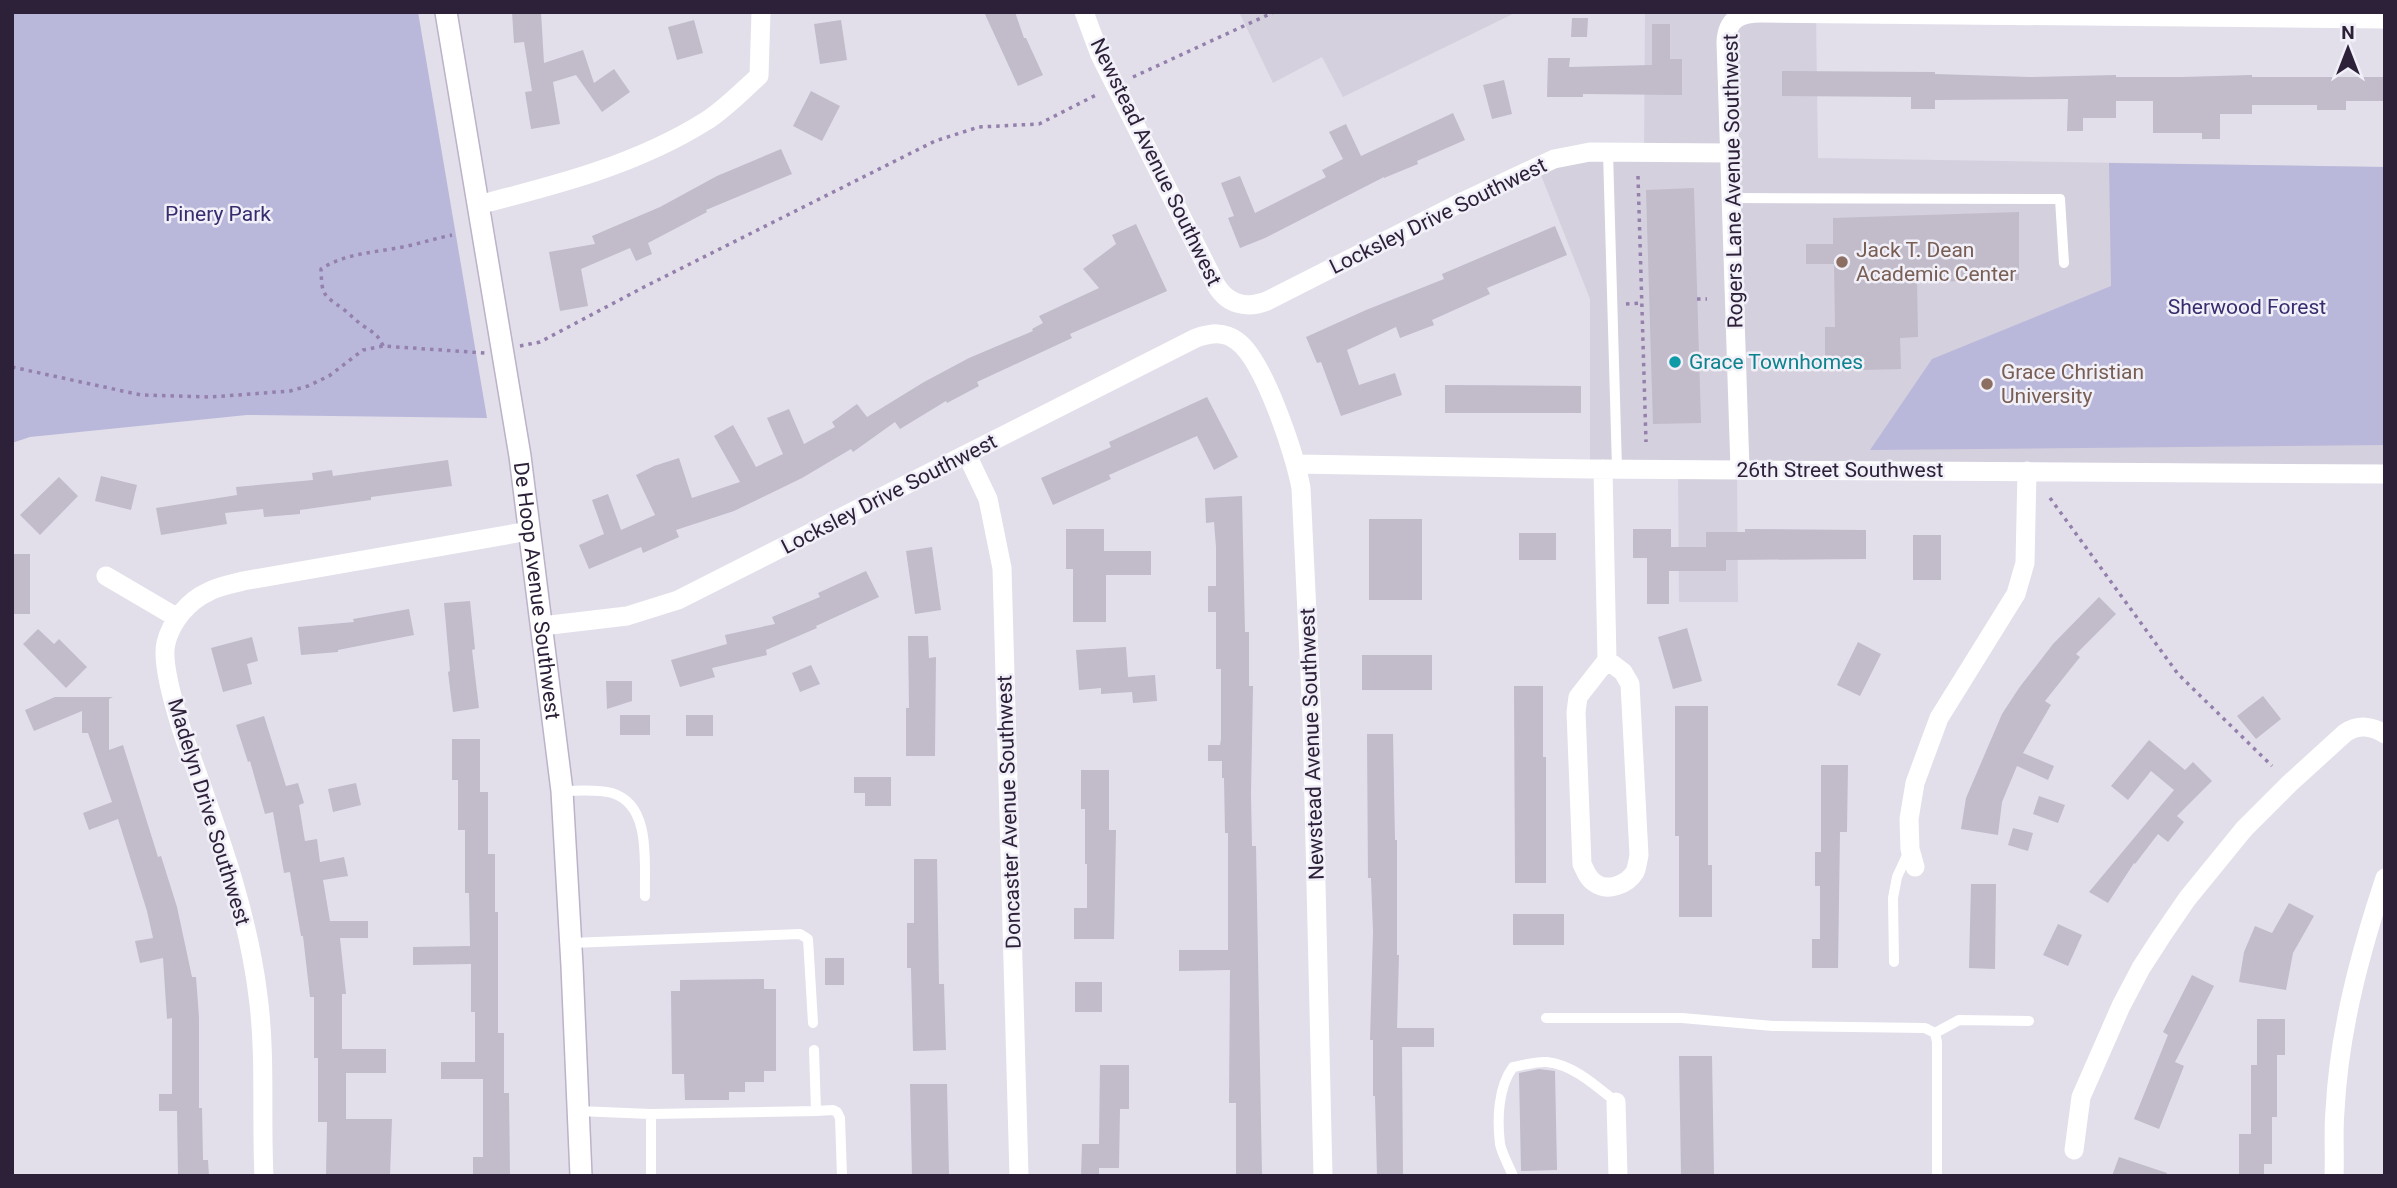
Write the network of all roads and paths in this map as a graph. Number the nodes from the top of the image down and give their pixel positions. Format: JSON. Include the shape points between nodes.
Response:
{"nodes":[{"id":1,"x":446,"y":12,"type":"edge"},
{"id":2,"x":761,"y":12,"type":"edge"},
{"id":3,"x":1084,"y":12,"type":"edge"},
{"id":4,"x":1274,"y":12,"type":"edge"},
{"id":5,"x":1736,"y":16,"type":"edge"},
{"id":6,"x":2385,"y":19,"type":"edge"},
{"id":7,"x":1116,"y":86,"type":"junction"},
{"id":8,"x":1608,"y":152,"type":"junction"},
{"id":9,"x":1729,"y":153,"type":"junction"},
{"id":10,"x":1638,"y":176,"type":"dead end"},
{"id":11,"x":1732,"y":198,"type":"junction"},
{"id":12,"x":478,"y":205,"type":"junction"},
{"id":13,"x":452,"y":235,"type":"dead end"},
{"id":14,"x":2064,"y":263,"type":"dead end"},
{"id":15,"x":1697,"y":299,"type":"dead end"},
{"id":16,"x":1707,"y":299,"type":"dead end"},
{"id":17,"x":1650,"y":300,"type":"dead end"},
{"id":18,"x":1642,"y":301,"type":"junction"},
{"id":19,"x":1238,"y":305,"type":"joint"},
{"id":20,"x":1226,"y":335,"type":"joint"},
{"id":21,"x":383,"y":346,"type":"junction"},
{"id":22,"x":502,"y":349,"type":"junction"},
{"id":23,"x":12,"y":368,"type":"edge"},
{"id":24,"x":1646,"y":442,"type":"dead end"},
{"id":25,"x":967,"y":455,"type":"junction"},
{"id":26,"x":1296,"y":464,"type":"junction"},
{"id":27,"x":1610,"y":468,"type":"junction"},
{"id":28,"x":1740,"y":469,"type":"junction"},
{"id":29,"x":2027,"y":471,"type":"junction"},
{"id":30,"x":2385,"y":474,"type":"edge"},
{"id":31,"x":2050,"y":498,"type":"dead end"},
{"id":32,"x":529,"y":531,"type":"junction"},
{"id":33,"x":106,"y":576,"type":"dead end"},
{"id":34,"x":176,"y":617,"type":"junction"},
{"id":35,"x":542,"y":626,"type":"junction"},
{"id":36,"x":1608,"y":660,"type":"junction"},
{"id":37,"x":2385,"y":734,"type":"edge"},
{"id":38,"x":2272,"y":766,"type":"dead end"},
{"id":39,"x":562,"y":792,"type":"junction"},
{"id":40,"x":1913,"y":858,"type":"joint"},
{"id":41,"x":2385,"y":878,"type":"edge"},
{"id":42,"x":645,"y":896,"type":"dead end"},
{"id":43,"x":571,"y":943,"type":"junction"},
{"id":44,"x":1894,"y":962,"type":"dead end"},
{"id":45,"x":1546,"y":1018,"type":"dead end"},
{"id":46,"x":2029,"y":1021,"type":"dead end"},
{"id":47,"x":813,"y":1023,"type":"dead end"},
{"id":48,"x":1934,"y":1033,"type":"junction"},
{"id":49,"x":814,"y":1050,"type":"dead end"},
{"id":50,"x":1616,"y":1102,"type":"joint"},
{"id":51,"x":578,"y":1111,"type":"junction"},
{"id":52,"x":816,"y":1111,"type":"junction"},
{"id":53,"x":651,"y":1114,"type":"junction"},
{"id":54,"x":2074,"y":1150,"type":"dead end"},
{"id":55,"x":264,"y":1176,"type":"edge"},
{"id":56,"x":581,"y":1176,"type":"edge"},
{"id":57,"x":652,"y":1176,"type":"edge"},
{"id":58,"x":842,"y":1176,"type":"edge"},
{"id":59,"x":1019,"y":1176,"type":"edge"},
{"id":60,"x":1323,"y":1176,"type":"edge"},
{"id":61,"x":1513,"y":1176,"type":"edge"},
{"id":62,"x":1618,"y":1176,"type":"edge"},
{"id":63,"x":1937,"y":1176,"type":"edge"},
{"id":64,"x":2334,"y":1176,"type":"edge"}],
"edges":[{"from":1,"to":12,"type":"street","name":"De Hoop Avenue Southwest"},
{"from":2,"to":12,"type":"street","via":[[759,76],[707,121],[650,151],[573,181]]},
{"from":3,"to":7,"type":"street","name":"Newstead Avenue Southwest"},
{"from":4,"to":7,"type":"path"},
{"from":5,"to":6,"type":"street"},
{"from":5,"to":9,"type":"street","name":"Rogers Lane Avenue Southwest","via":[[1726,42]]},
{"from":7,"to":19,"type":"street","name":"Newstead Avenue Southwest","via":[[1216,285]]},
{"from":7,"to":22,"type":"path","via":[[1039,124],[979,127],[935,141],[540,342]]},
{"from":8,"to":9,"type":"street","name":"Locksley Drive Southwest"},
{"from":8,"to":19,"type":"street","name":"Locksley Drive Southwest","via":[[1571,155],[1537,165],[1267,301]]},
{"from":8,"to":27,"type":"lane"},
{"from":9,"to":11,"type":"street","name":"Rogers Lane Avenue Southwest"},
{"from":10,"to":18,"type":"path"},
{"from":11,"to":14,"type":"lane","via":[[2060,199]]},
{"from":11,"to":28,"type":"street","name":"Rogers Lane Avenue Southwest"},
{"from":12,"to":22,"type":"street","name":"De Hoop Avenue Southwest"},
{"from":13,"to":21,"type":"path","via":[[356,255],[321,269],[322,288],[331,303],[380,337]]},
{"from":15,"to":16,"type":"path"},
{"from":17,"to":18,"type":"path"},
{"from":18,"to":24,"type":"path"},
{"from":20,"to":25,"type":"street","name":"Locksley Drive Southwest","via":[[1196,338]]},
{"from":20,"to":26,"type":"street","name":"Newstead Avenue Southwest","via":[[1252,358]]},
{"from":21,"to":22,"type":"path","via":[[471,354]]},
{"from":21,"to":23,"type":"path","via":[[363,350],[308,386],[211,397],[141,394]]},
{"from":22,"to":32,"type":"street","name":"De Hoop Avenue Southwest"},
{"from":25,"to":35,"type":"street","name":"Locksley Drive Southwest","via":[[678,600],[627,615]]},
{"from":25,"to":59,"type":"street","name":"Doncaster Avenue Southwest","via":[[988,499],[1002,568]]},
{"from":26,"to":27,"type":"street","name":"26th Street Southwest"},
{"from":26,"to":60,"type":"street","name":"Newstead Avenue Southwest","via":[[1312,717]]},
{"from":27,"to":28,"type":"street","name":"26th Street Southwest"},
{"from":27,"to":36,"type":"street"},
{"from":28,"to":29,"type":"street","name":"26th Street Southwest"},
{"from":29,"to":30,"type":"street","name":"26th Street Southwest"},
{"from":29,"to":40,"type":"street","via":[[2027,550],[2016,594],[1939,718],[1915,783],[1909,819]]},
{"from":31,"to":38,"type":"path","via":[[2178,674]]},
{"from":32,"to":34,"type":"street","via":[[243,581],[206,592]]},
{"from":32,"to":35,"type":"street","name":"De Hoop Avenue Southwest"},
{"from":33,"to":34,"type":"street"},
{"from":34,"to":55,"type":"street","name":"Madelyn Drive Southwest","via":[[165,645],[169,680],[244,916],[258,996]]},
{"from":35,"to":39,"type":"street","name":"De Hoop Avenue Southwest"},
{"from":36,"to":36,"type":"street","via":[[1578,697],[1576,712],[1582,864],[1595,884],[1609,888],[1635,872],[1639,855],[1630,684]]},
{"from":37,"to":54,"type":"street","via":[[2365,726],[2345,733],[2249,823],[2187,899],[2121,1006],[2081,1097]]},
{"from":39,"to":42,"type":"lane","via":[[613,793],[632,806],[640,822]]},
{"from":39,"to":43,"type":"street","name":"De Hoop Avenue Southwest"},
{"from":40,"to":44,"type":"lane","via":[[1897,877],[1893,898]]},
{"from":41,"to":64,"type":"street","via":[[2349,1005],[2334,1110]]},
{"from":43,"to":47,"type":"lane","via":[[800,934],[808,939]]},
{"from":43,"to":51,"type":"street","name":"De Hoop Avenue Southwest"},
{"from":45,"to":48,"type":"lane","via":[[1682,1018],[1773,1026],[1925,1028]]},
{"from":46,"to":48,"type":"lane","via":[[1959,1020]]},
{"from":48,"to":63,"type":"lane"},
{"from":49,"to":52,"type":"lane"},
{"from":50,"to":61,"type":"lane","via":[[1566,1067],[1546,1062],[1513,1067],[1504,1078],[1499,1107],[1500,1146]]},
{"from":50,"to":62,"type":"street"},
{"from":51,"to":53,"type":"lane"},
{"from":51,"to":56,"type":"street","name":"De Hoop Avenue Southwest"},
{"from":52,"to":53,"type":"lane"},
{"from":52,"to":58,"type":"lane","via":[[833,1110],[840,1118]]},
{"from":53,"to":57,"type":"lane"}]}
